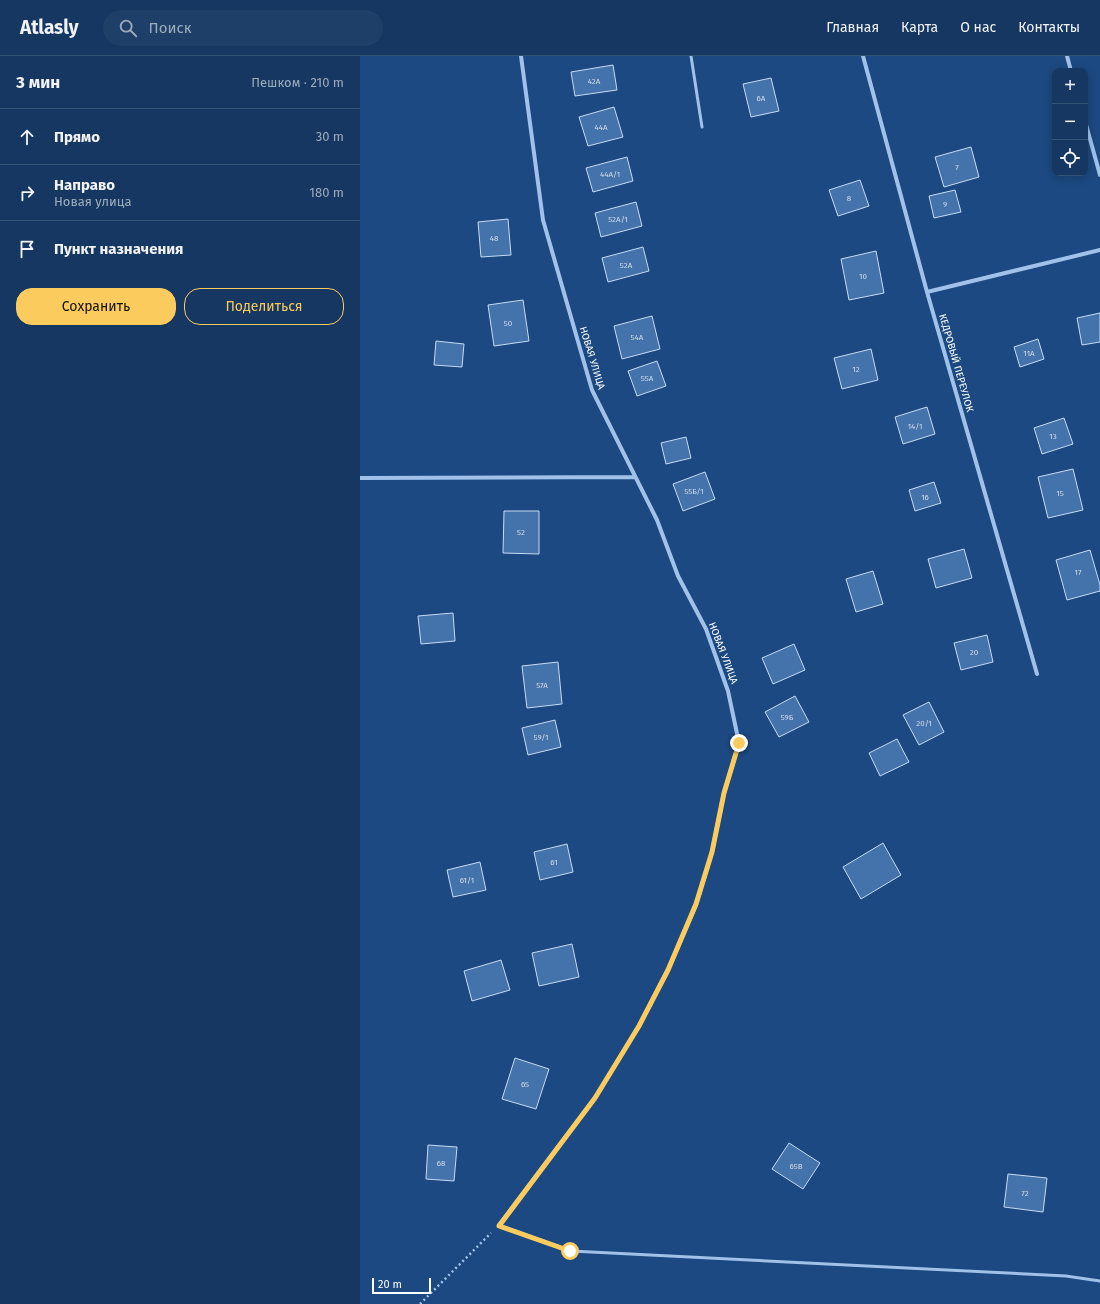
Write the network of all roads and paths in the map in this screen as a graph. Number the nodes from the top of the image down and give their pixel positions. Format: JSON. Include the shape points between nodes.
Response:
{"nodes":[{"id":1,"x":521,"y":56,"type":"edge"},
{"id":2,"x":691,"y":56,"type":"edge"},
{"id":3,"x":862,"y":56,"type":"edge"},
{"id":4,"x":1067,"y":56,"type":"edge"},
{"id":5,"x":1070,"y":68,"type":"edge"},
{"id":6,"x":702,"y":127,"type":"dead end"},
{"id":7,"x":1088,"y":132,"type":"edge"},
{"id":8,"x":1100,"y":174,"type":"edge"},
{"id":9,"x":1100,"y":250,"type":"edge"},
{"id":10,"x":928,"y":292,"type":"junction"},
{"id":11,"x":635,"y":477,"type":"junction"},
{"id":12,"x":360,"y":478,"type":"edge"},
{"id":13,"x":1037,"y":674,"type":"dead end"},
{"id":14,"x":499,"y":1226,"type":"junction"},
{"id":15,"x":1100,"y":1281,"type":"edge"},
{"id":16,"x":420,"y":1304,"type":"edge"}],
"edges":[{"from":1,"to":11,"type":"street","name":"НОВАЯ УЛИЦА","via":[[543,220],[592,390]]},
{"from":2,"to":6,"type":"lane"},
{"from":3,"to":10,"type":"street","name":"КЕДРОВЫЙ ПЕРЕУЛОК"},
{"from":4,"to":5,"type":"street"},
{"from":7,"to":8,"type":"street"},
{"from":9,"to":10,"type":"street"},
{"from":10,"to":13,"type":"street","name":"КЕДРОВЫЙ ПЕРЕУЛОК"},
{"from":11,"to":12,"type":"street"},
{"from":11,"to":14,"type":"street","name":"НОВАЯ УЛИЦА","via":[[657,520],[678,576],[706,629],[728,691],[739,743],[724,793],[710,860],[696,904],[668,970],[639,1026],[595,1098]]},
{"from":14,"to":15,"type":"lane","via":[[570,1251],[1066,1276]]},
{"from":14,"to":16,"type":"path"}]}
